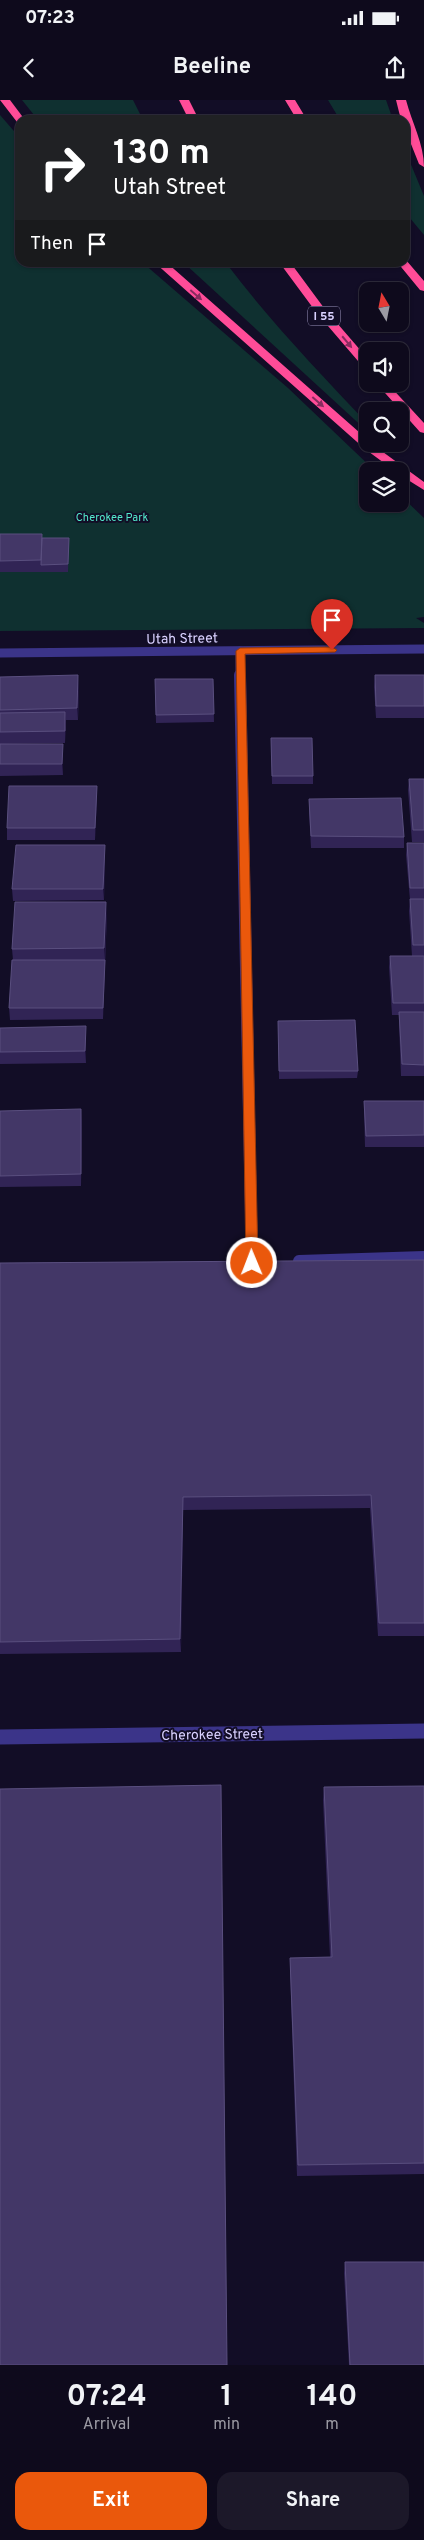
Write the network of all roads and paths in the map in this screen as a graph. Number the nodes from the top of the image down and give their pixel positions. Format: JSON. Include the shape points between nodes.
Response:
{"nodes":[{"id":1,"x":5,"y":100,"type":"edge"},
{"id":2,"x":184,"y":100,"type":"edge"},
{"id":3,"x":290,"y":100,"type":"edge"},
{"id":4,"x":401,"y":100,"type":"edge"},
{"id":5,"x":16,"y":115,"type":"edge"},
{"id":6,"x":192,"y":115,"type":"edge"},
{"id":7,"x":299,"y":115,"type":"edge"},
{"id":8,"x":405,"y":115,"type":"edge"},
{"id":9,"x":410,"y":130,"type":"edge"},
{"id":10,"x":424,"y":164,"type":"edge"},
{"id":11,"x":165,"y":267,"type":"edge"},
{"id":12,"x":288,"y":267,"type":"edge"},
{"id":13,"x":406,"y":267,"type":"edge"},
{"id":14,"x":424,"y":288,"type":"edge"},
{"id":15,"x":359,"y":356,"type":"edge"},
{"id":16,"x":389,"y":392,"type":"edge"},
{"id":17,"x":424,"y":430,"type":"edge"},
{"id":18,"x":424,"y":487,"type":"edge"},
{"id":19,"x":424,"y":649,"type":"edge"},
{"id":20,"x":240,"y":651,"type":"junction"},
{"id":21,"x":0,"y":653,"type":"edge"},
{"id":22,"x":424,"y":1257,"type":"edge"},
{"id":23,"x":290,"y":1262,"type":"edge"},
{"id":24,"x":252,"y":1263,"type":"edge"},
{"id":25,"x":424,"y":1731,"type":"edge"},
{"id":26,"x":0,"y":1737,"type":"edge"}],
"edges":[{"from":1,"to":5,"type":"highway"},
{"from":2,"to":6,"type":"highway"},
{"from":3,"to":7,"type":"highway"},
{"from":4,"to":8,"type":"highway"},
{"from":9,"to":10,"type":"highway"},
{"from":11,"to":18,"type":"highway","one_way":true,"via":[[368,447]]},
{"from":12,"to":15,"type":"highway","number":"I 55","one_way":true},
{"from":13,"to":14,"type":"highway"},
{"from":16,"to":17,"type":"highway"},
{"from":19,"to":20,"type":"street","name":"Utah Street"},
{"from":20,"to":21,"type":"street","name":"Utah Street"},
{"from":20,"to":24,"type":"street"},
{"from":22,"to":23,"type":"street"},
{"from":25,"to":26,"type":"street","name":"Cherokee Street"}]}
